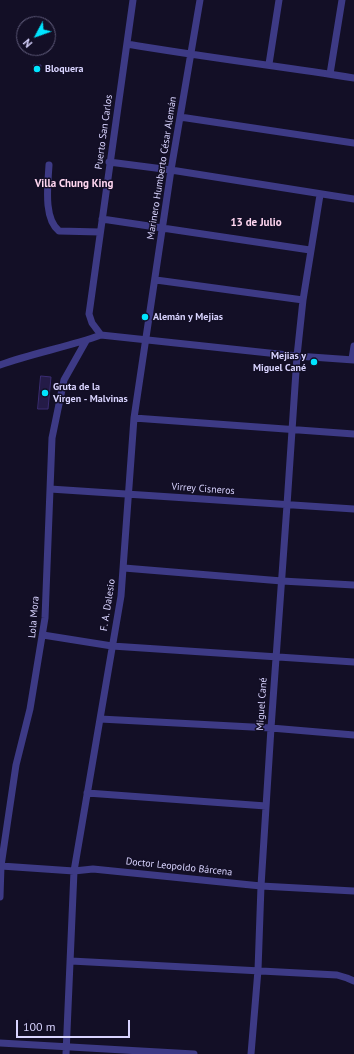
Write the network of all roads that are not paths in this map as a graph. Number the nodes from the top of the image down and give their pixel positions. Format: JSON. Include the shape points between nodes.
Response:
{"nodes":[{"id":1,"x":133,"y":0,"type":"edge"},
{"id":2,"x":200,"y":0,"type":"edge"},
{"id":3,"x":279,"y":0,"type":"edge"},
{"id":4,"x":342,"y":0,"type":"edge"},
{"id":5,"x":127,"y":44,"type":"junction"},
{"id":6,"x":191,"y":55,"type":"junction"},
{"id":7,"x":269,"y":64,"type":"junction"},
{"id":8,"x":330,"y":74,"type":"junction"},
{"id":9,"x":354,"y":78,"type":"edge"},
{"id":10,"x":180,"y":117,"type":"junction"},
{"id":11,"x":354,"y":143,"type":"edge"},
{"id":12,"x":109,"y":162,"type":"junction"},
{"id":13,"x":49,"y":165,"type":"dead end"},
{"id":14,"x":171,"y":170,"type":"junction"},
{"id":15,"x":320,"y":194,"type":"junction"},
{"id":16,"x":354,"y":199,"type":"edge"},
{"id":17,"x":102,"y":219,"type":"junction"},
{"id":18,"x":162,"y":229,"type":"junction"},
{"id":19,"x":100,"y":232,"type":"junction"},
{"id":20,"x":310,"y":250,"type":"junction"},
{"id":21,"x":156,"y":280,"type":"junction"},
{"id":22,"x":303,"y":300,"type":"junction"},
{"id":23,"x":101,"y":335,"type":"junction"},
{"id":24,"x":145,"y":340,"type":"junction"},
{"id":25,"x":86,"y":341,"type":"junction"},
{"id":26,"x":354,"y":346,"type":"edge"},
{"id":27,"x":297,"y":356,"type":"junction"},
{"id":28,"x":353,"y":360,"type":"edge"},
{"id":29,"x":0,"y":365,"type":"edge"},
{"id":30,"x":134,"y":418,"type":"junction"},
{"id":31,"x":293,"y":430,"type":"junction"},
{"id":32,"x":354,"y":434,"type":"edge"},
{"id":33,"x":50,"y":489,"type":"junction"},
{"id":34,"x":129,"y":495,"type":"junction"},
{"id":35,"x":288,"y":505,"type":"junction"},
{"id":36,"x":354,"y":509,"type":"edge"},
{"id":37,"x":124,"y":568,"type":"junction"},
{"id":38,"x":282,"y":581,"type":"junction"},
{"id":39,"x":354,"y":585,"type":"edge"},
{"id":40,"x":43,"y":635,"type":"junction"},
{"id":41,"x":112,"y":646,"type":"junction"},
{"id":42,"x":276,"y":656,"type":"junction"},
{"id":43,"x":354,"y":662,"type":"edge"},
{"id":44,"x":100,"y":719,"type":"junction"},
{"id":45,"x":271,"y":728,"type":"junction"},
{"id":46,"x":354,"y":734,"type":"edge"},
{"id":47,"x":87,"y":793,"type":"junction"},
{"id":48,"x":266,"y":806,"type":"junction"},
{"id":49,"x":1,"y":866,"type":"junction"},
{"id":50,"x":74,"y":871,"type":"junction"},
{"id":51,"x":261,"y":886,"type":"junction"},
{"id":52,"x":354,"y":891,"type":"edge"},
{"id":53,"x":0,"y":897,"type":"edge"},
{"id":54,"x":71,"y":961,"type":"junction"},
{"id":55,"x":258,"y":970,"type":"junction"},
{"id":56,"x":354,"y":981,"type":"edge"},
{"id":57,"x":0,"y":1043,"type":"edge"},
{"id":58,"x":66,"y":1050,"type":"edge"},
{"id":59,"x":194,"y":1054,"type":"edge"},
{"id":60,"x":251,"y":1054,"type":"edge"}],
"edges":[{"from":1,"to":5,"type":"street","name":"Puerto San Carlos"},
{"from":2,"to":6,"type":"street","name":"Marinero Humberto César Alemán"},
{"from":3,"to":7,"type":"street"},
{"from":4,"to":8,"type":"street"},
{"from":5,"to":6,"type":"street"},
{"from":5,"to":12,"type":"street","name":"Puerto San Carlos"},
{"from":6,"to":7,"type":"street"},
{"from":6,"to":10,"type":"street","name":"Marinero Humberto César Alemán"},
{"from":7,"to":8,"type":"street"},
{"from":8,"to":9,"type":"street"},
{"from":10,"to":11,"type":"street"},
{"from":10,"to":14,"type":"street","name":"Marinero Humberto César Alemán"},
{"from":12,"to":14,"type":"street"},
{"from":12,"to":17,"type":"street","name":"Puerto San Carlos"},
{"from":13,"to":19,"type":"street","via":[[48,202],[55,228],[59,231]]},
{"from":14,"to":15,"type":"street"},
{"from":14,"to":18,"type":"street","name":"Marinero Humberto César Alemán"},
{"from":15,"to":16,"type":"street"},
{"from":15,"to":20,"type":"street","name":"Miguel Cané"},
{"from":17,"to":18,"type":"street"},
{"from":17,"to":19,"type":"street","name":"Puerto San Carlos"},
{"from":18,"to":20,"type":"street"},
{"from":18,"to":21,"type":"street","name":"Marinero Humberto César Alemán"},
{"from":19,"to":23,"type":"street","name":"Puerto San Carlos","via":[[89,314]]},
{"from":20,"to":22,"type":"street","name":"Miguel Cané"},
{"from":21,"to":22,"type":"street"},
{"from":21,"to":24,"type":"street","name":"Marinero Humberto César Alemán"},
{"from":22,"to":27,"type":"street","name":"Miguel Cané"},
{"from":23,"to":24,"type":"street"},
{"from":23,"to":25,"type":"street"},
{"from":24,"to":27,"type":"street"},
{"from":24,"to":30,"type":"street","name":"F. A. Dalesio"},
{"from":25,"to":29,"type":"street"},
{"from":25,"to":33,"type":"street","name":"Lola Mora","via":[[64,380],[60,394],[52,438]]},
{"from":26,"to":28,"type":"street"},
{"from":27,"to":28,"type":"street"},
{"from":27,"to":31,"type":"street","name":"Miguel Cané"},
{"from":30,"to":31,"type":"street"},
{"from":30,"to":34,"type":"street","name":"F. A. Dalesio"},
{"from":31,"to":32,"type":"street"},
{"from":31,"to":35,"type":"street","name":"Miguel Cané"},
{"from":33,"to":34,"type":"street","name":"Virrey Cisneros"},
{"from":33,"to":40,"type":"street","name":"Lola Mora"},
{"from":34,"to":35,"type":"street","name":"Virrey Cisneros"},
{"from":34,"to":37,"type":"street","name":"F. A. Dalesio"},
{"from":35,"to":36,"type":"street","name":"Virrey Cisneros"},
{"from":35,"to":38,"type":"street","name":"Miguel Cané"},
{"from":37,"to":38,"type":"street"},
{"from":37,"to":41,"type":"street","name":"F. A. Dalesio"},
{"from":38,"to":39,"type":"street"},
{"from":38,"to":42,"type":"street","name":"Miguel Cané"},
{"from":40,"to":41,"type":"street"},
{"from":40,"to":49,"type":"street","name":"Lola Mora","via":[[30,709],[16,765]]},
{"from":41,"to":42,"type":"street"},
{"from":41,"to":44,"type":"street","name":"F. A. Dalesio"},
{"from":42,"to":43,"type":"street"},
{"from":42,"to":45,"type":"street","name":"Miguel Cané"},
{"from":44,"to":45,"type":"street"},
{"from":44,"to":47,"type":"street","name":"F. A. Dalesio"},
{"from":45,"to":46,"type":"street"},
{"from":45,"to":48,"type":"street","name":"Miguel Cané"},
{"from":47,"to":48,"type":"street"},
{"from":47,"to":50,"type":"street","name":"F. A. Dalesio"},
{"from":48,"to":51,"type":"street","name":"Miguel Cané"},
{"from":49,"to":50,"type":"street","name":"Doctor Leopoldo Bárcena"},
{"from":49,"to":53,"type":"street","name":"Lola Mora"},
{"from":50,"to":51,"type":"street","name":"Doctor Leopoldo Bárcena","via":[[93,869]]},
{"from":50,"to":54,"type":"street","name":"F. A. Dalesio"},
{"from":51,"to":52,"type":"street","name":"Doctor Leopoldo Bárcena"},
{"from":51,"to":55,"type":"street","name":"Miguel Cané"},
{"from":54,"to":55,"type":"street"},
{"from":54,"to":58,"type":"street","name":"F. A. Dalesio"},
{"from":55,"to":56,"type":"street","via":[[337,975]]},
{"from":55,"to":60,"type":"street","name":"Miguel Cané"},
{"from":57,"to":58,"type":"street"},
{"from":58,"to":59,"type":"street"}]}
